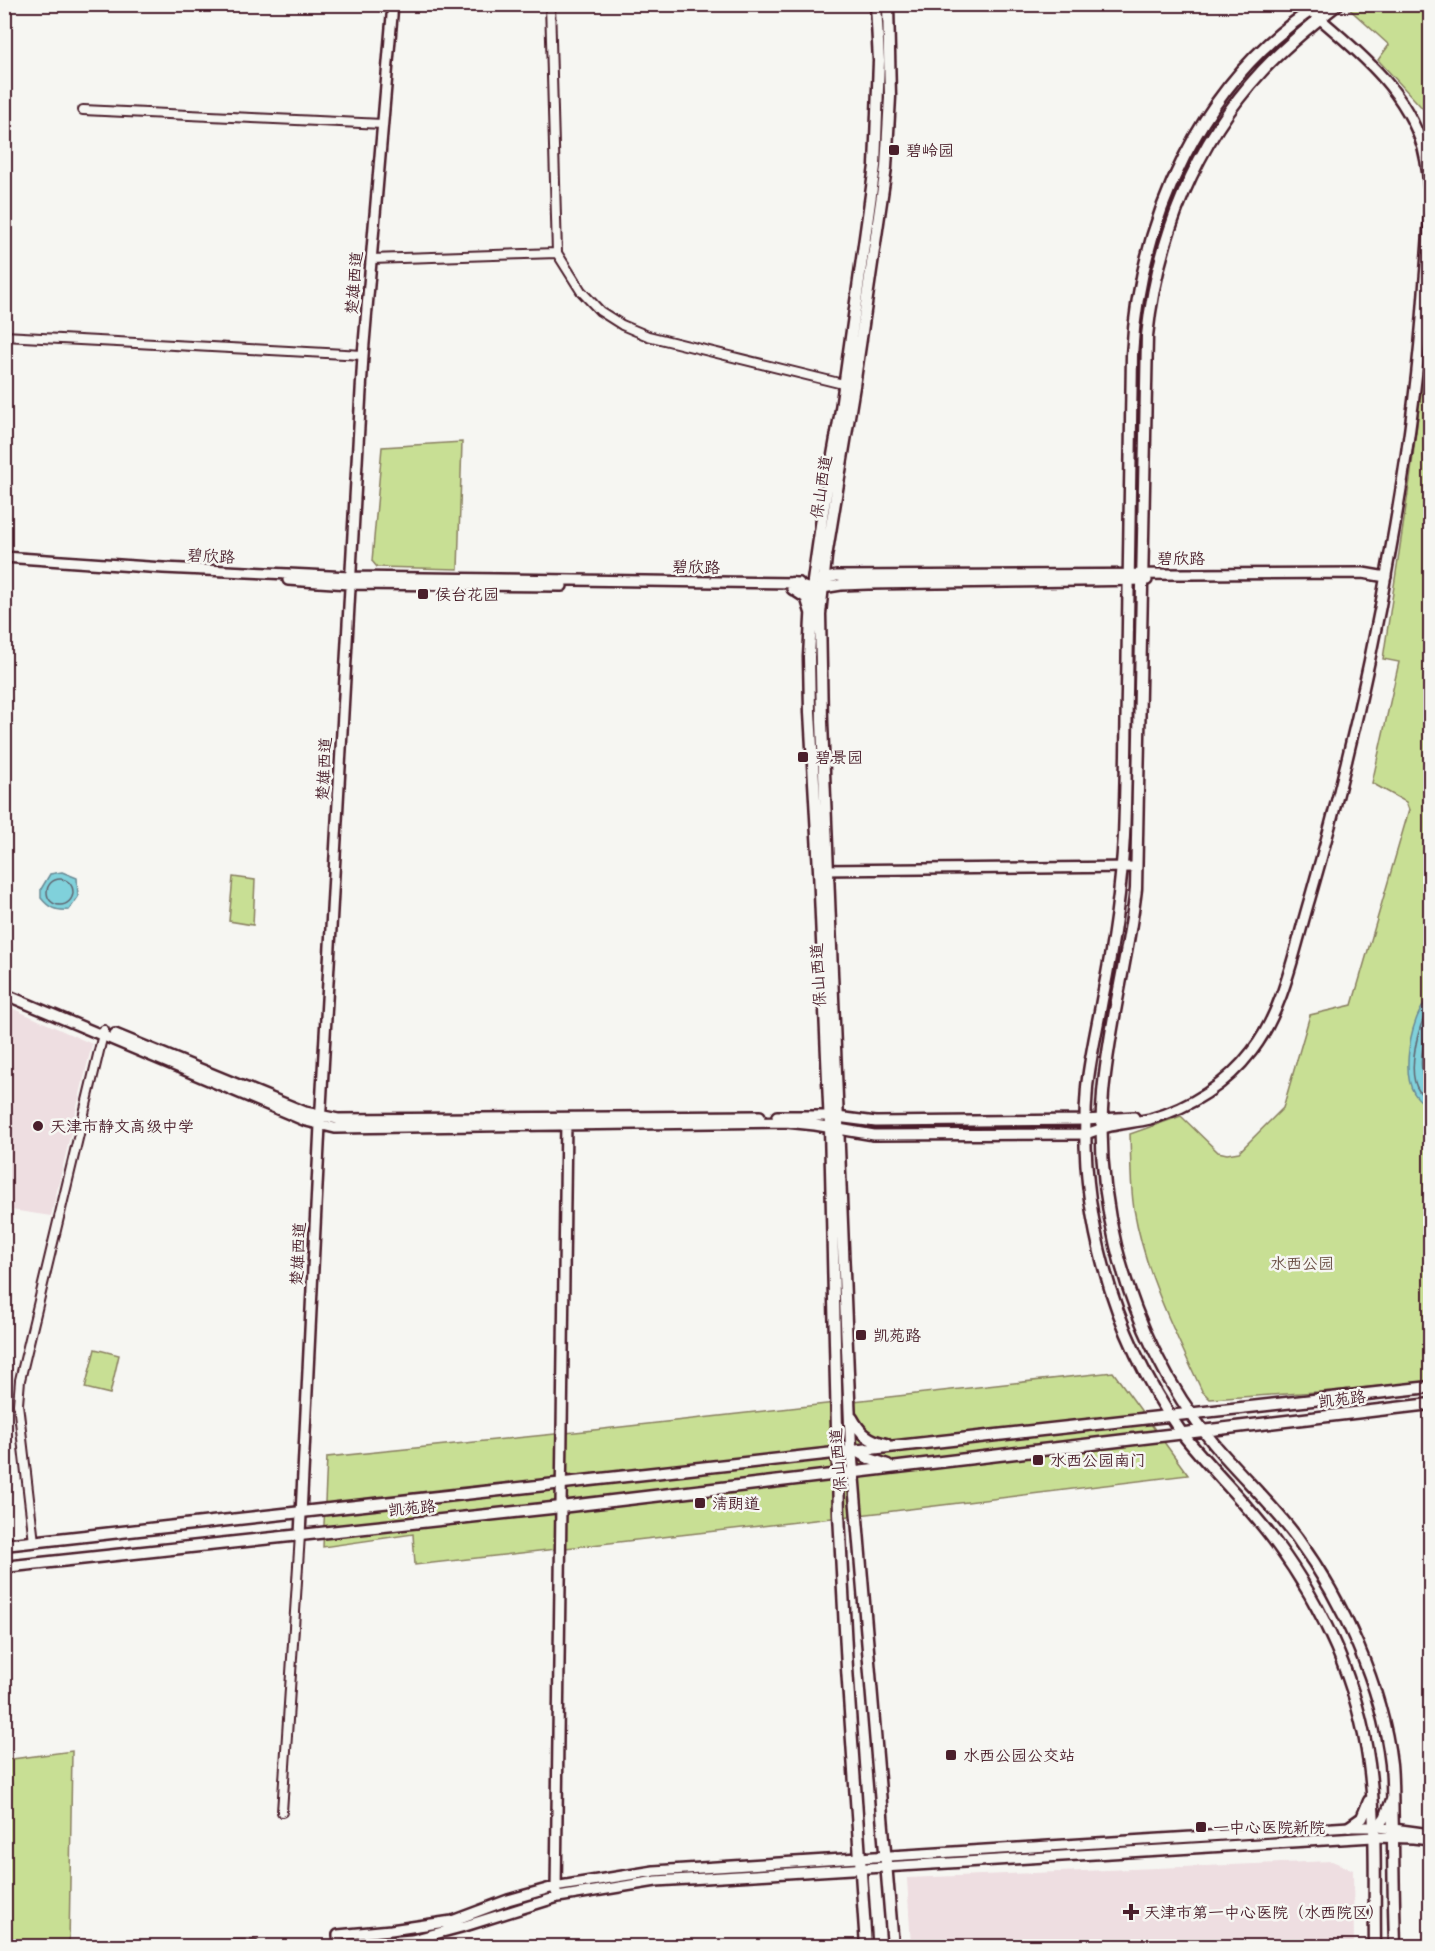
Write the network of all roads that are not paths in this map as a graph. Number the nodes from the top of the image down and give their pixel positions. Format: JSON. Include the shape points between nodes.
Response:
{"nodes":[{"id":1,"x":393,"y":4,"type":"edge"},
{"id":2,"x":550,"y":4,"type":"edge"},
{"id":3,"x":876,"y":4,"type":"edge"},
{"id":4,"x":888,"y":4,"type":"edge"},
{"id":5,"x":1296,"y":4,"type":"edge"},
{"id":6,"x":1321,"y":4,"type":"edge"},
{"id":7,"x":1338,"y":4,"type":"edge"},
{"id":8,"x":1306,"y":10,"type":"edge"},
{"id":9,"x":1318,"y":20,"type":"junction"},
{"id":10,"x":83,"y":110,"type":"dead end"},
{"id":11,"x":383,"y":124,"type":"junction"},
{"id":12,"x":557,"y":253,"type":"junction"},
{"id":13,"x":371,"y":259,"type":"junction"},
{"id":14,"x":4,"y":336,"type":"edge"},
{"id":15,"x":363,"y":355,"type":"junction"},
{"id":16,"x":849,"y":385,"type":"junction"},
{"id":17,"x":821,"y":556,"type":"junction"},
{"id":18,"x":4,"y":558,"type":"edge"},
{"id":19,"x":4,"y":564,"type":"edge"},
{"id":20,"x":1128,"y":577,"type":"junction"},
{"id":21,"x":1143,"y":577,"type":"junction"},
{"id":22,"x":1384,"y":579,"type":"junction"},
{"id":23,"x":349,"y":581,"type":"junction"},
{"id":24,"x":809,"y":585,"type":"junction"},
{"id":25,"x":816,"y":614,"type":"junction"},
{"id":26,"x":1122,"y":867,"type":"junction"},
{"id":27,"x":1136,"y":867,"type":"junction"},
{"id":28,"x":824,"y":870,"type":"junction"},
{"id":29,"x":4,"y":988,"type":"edge"},
{"id":30,"x":4,"y":994,"type":"edge"},
{"id":31,"x":104,"y":1033,"type":"junction"},
{"id":32,"x":1085,"y":1120,"type":"junction"},
{"id":33,"x":320,"y":1121,"type":"junction"},
{"id":34,"x":566,"y":1121,"type":"junction"},
{"id":35,"x":835,"y":1122,"type":"junction"},
{"id":36,"x":1102,"y":1124,"type":"junction"},
{"id":37,"x":1086,"y":1134,"type":"junction"},
{"id":38,"x":1431,"y":1387,"type":"edge"},
{"id":39,"x":1431,"y":1404,"type":"edge"},
{"id":40,"x":850,"y":1412,"type":"junction"},
{"id":41,"x":836,"y":1413,"type":"junction"},
{"id":42,"x":1190,"y":1413,"type":"junction"},
{"id":43,"x":1169,"y":1415,"type":"junction"},
{"id":44,"x":1136,"y":1419,"type":"junction"},
{"id":45,"x":1182,"y":1430,"type":"junction"},
{"id":46,"x":1202,"y":1430,"type":"junction"},
{"id":47,"x":1147,"y":1437,"type":"junction"},
{"id":48,"x":895,"y":1445,"type":"junction"},
{"id":49,"x":1216,"y":1447,"type":"junction"},
{"id":50,"x":852,"y":1449,"type":"junction"},
{"id":51,"x":837,"y":1452,"type":"junction"},
{"id":52,"x":1203,"y":1460,"type":"junction"},
{"id":53,"x":896,"y":1466,"type":"junction"},
{"id":54,"x":854,"y":1473,"type":"junction"},
{"id":55,"x":838,"y":1474,"type":"junction"},
{"id":56,"x":561,"y":1485,"type":"junction"},
{"id":57,"x":561,"y":1507,"type":"junction"},
{"id":58,"x":301,"y":1512,"type":"junction"},
{"id":59,"x":300,"y":1535,"type":"junction"},
{"id":60,"x":34,"y":1542,"type":"junction"},
{"id":61,"x":4,"y":1545,"type":"edge"},
{"id":62,"x":4,"y":1567,"type":"edge"},
{"id":63,"x":1371,"y":1792,"type":"junction"},
{"id":64,"x":1393,"y":1792,"type":"junction"},
{"id":65,"x":282,"y":1812,"type":"dead end"},
{"id":66,"x":1349,"y":1827,"type":"junction"},
{"id":67,"x":1374,"y":1831,"type":"junction"},
{"id":68,"x":1393,"y":1833,"type":"junction"},
{"id":69,"x":1431,"y":1834,"type":"edge"},
{"id":70,"x":1431,"y":1840,"type":"edge"},
{"id":71,"x":887,"y":1861,"type":"junction"},
{"id":72,"x":860,"y":1863,"type":"junction"},
{"id":73,"x":556,"y":1892,"type":"junction"},
{"id":74,"x":254,"y":1945,"type":"edge"},
{"id":75,"x":208,"y":1947,"type":"edge"},
{"id":76,"x":867,"y":1947,"type":"edge"},
{"id":77,"x":893,"y":1947,"type":"edge"},
{"id":78,"x":1375,"y":1947,"type":"edge"},
{"id":79,"x":1395,"y":1947,"type":"edge"}],
"edges":[{"from":1,"to":11,"type":"street","name":"楚雄西道"},
{"from":2,"to":12,"type":"street"},
{"from":3,"to":16,"type":"main road","name":"保山西道","via":[[879,61],[875,166]]},
{"from":4,"to":16,"type":"main road","name":"保山西道","via":[[890,97],[886,168]]},
{"from":5,"to":8,"type":"street"},
{"from":6,"to":8,"type":"main road"},
{"from":7,"to":9,"type":"main road"},
{"from":8,"to":9,"type":"street"},
{"from":8,"to":20,"type":"main road","via":[[1225,92],[1182,161],[1154,229],[1141,278],[1134,328]]},
{"from":9,"to":21,"type":"main road","via":[[1246,89],[1217,129],[1186,187],[1165,244],[1147,336]]},
{"from":9,"to":22,"type":"street","via":[[1390,92],[1414,135],[1424,170],[1417,344]]},
{"from":10,"to":11,"type":"street"},
{"from":11,"to":13,"type":"street","name":"楚雄西道"},
{"from":12,"to":13,"type":"street"},
{"from":12,"to":16,"type":"street","via":[[580,291],[622,326],[648,336]]},
{"from":13,"to":15,"type":"street","name":"楚雄西道"},
{"from":14,"to":15,"type":"street"},
{"from":15,"to":23,"type":"street","name":"楚雄西道"},
{"from":16,"to":17,"type":"main road","name":"保山西道"},
{"from":17,"to":24,"type":"main road","name":"保山西道"},
{"from":17,"to":24,"type":"main road","via":[[808,574]]},
{"from":18,"to":23,"type":"street","name":"碧欣路"},
{"from":19,"to":23,"type":"street","name":"碧欣路"},
{"from":20,"to":21,"type":"street","name":"碧欣路"},
{"from":20,"to":24,"type":"street","name":"碧欣路","via":[[836,576]]},
{"from":20,"to":26,"type":"main road"},
{"from":21,"to":22,"type":"street","name":"碧欣路"},
{"from":21,"to":27,"type":"main road"},
{"from":22,"to":36,"type":"street","via":[[1367,681],[1337,806],[1270,1022],[1240,1065],[1193,1102],[1159,1116]]},
{"from":23,"to":24,"type":"street","name":"碧欣路"},
{"from":23,"to":33,"type":"street","name":"楚雄西道"},
{"from":24,"to":25,"type":"main road","name":"保山西道","via":[[818,602]]},
{"from":24,"to":25,"type":"street","via":[[806,598]]},
{"from":25,"to":28,"type":"main road","name":"保山西道"},
{"from":26,"to":27,"type":"street"},
{"from":26,"to":28,"type":"street"},
{"from":26,"to":32,"type":"main road"},
{"from":27,"to":36,"type":"main road","via":[[1132,921],[1107,1063]]},
{"from":28,"to":35,"type":"main road","name":"保山西道"},
{"from":29,"to":31,"type":"street"},
{"from":30,"to":31,"type":"street"},
{"from":31,"to":33,"type":"street"},
{"from":31,"to":60,"type":"street","via":[[20,1380],[18,1404]]},
{"from":32,"to":35,"type":"street"},
{"from":32,"to":36,"type":"street"},
{"from":32,"to":37,"type":"main road"},
{"from":33,"to":34,"type":"street"},
{"from":33,"to":58,"type":"street","name":"楚雄西道"},
{"from":34,"to":35,"type":"street"},
{"from":34,"to":56,"type":"street"},
{"from":35,"to":37,"type":"street","via":[[874,1135]]},
{"from":35,"to":40,"type":"main road","name":"保山西道"},
{"from":35,"to":41,"type":"main road","name":"保山西道"},
{"from":36,"to":37,"type":"street"},
{"from":36,"to":42,"type":"main road","via":[[1109,1212],[1133,1305]]},
{"from":37,"to":43,"type":"main road","via":[[1092,1217],[1110,1291]]},
{"from":38,"to":42,"type":"main road","name":"凯苑路"},
{"from":39,"to":46,"type":"main road","name":"凯苑路"},
{"from":40,"to":48,"type":"main road","via":[[864,1435]]},
{"from":40,"to":50,"type":"main road","name":"保山西道"},
{"from":41,"to":50,"type":"main road","via":[[841,1434]]},
{"from":41,"to":51,"type":"main road","name":"保山西道"},
{"from":42,"to":43,"type":"main road","name":"凯苑路"},
{"from":42,"to":46,"type":"main road"},
{"from":43,"to":44,"type":"main road","name":"凯苑路"},
{"from":43,"to":45,"type":"main road"},
{"from":44,"to":45,"type":"main road"},
{"from":44,"to":48,"type":"main road","name":"凯苑路"},
{"from":45,"to":46,"type":"main road","name":"凯苑路"},
{"from":45,"to":47,"type":"main road","name":"凯苑路"},
{"from":45,"to":49,"type":"main road","via":[[1199,1435]]},
{"from":45,"to":52,"type":"main road"},
{"from":46,"to":49,"type":"main road"},
{"from":47,"to":52,"type":"main road","via":[[1180,1443]]},
{"from":47,"to":53,"type":"main road","name":"凯苑路"},
{"from":48,"to":50,"type":"main road","name":"凯苑路"},
{"from":49,"to":64,"type":"main road","via":[[1297,1538],[1335,1598],[1374,1693],[1386,1735]]},
{"from":50,"to":51,"type":"main road","name":"凯苑路"},
{"from":50,"to":53,"type":"main road","via":[[876,1462]]},
{"from":50,"to":54,"type":"main road","name":"保山西道"},
{"from":51,"to":55,"type":"main road","name":"保山西道"},
{"from":51,"to":56,"type":"main road","name":"凯苑路"},
{"from":52,"to":63,"type":"main road","via":[[1275,1541],[1314,1600],[1337,1649],[1357,1708],[1369,1761]]},
{"from":53,"to":54,"type":"main road","name":"凯苑路"},
{"from":54,"to":55,"type":"main road","name":"凯苑路"},
{"from":54,"to":71,"type":"main road","name":"保山西道"},
{"from":55,"to":57,"type":"main road","name":"凯苑路"},
{"from":55,"to":72,"type":"main road","name":"保山西道"},
{"from":56,"to":57,"type":"street"},
{"from":56,"to":58,"type":"main road","name":"凯苑路"},
{"from":57,"to":59,"type":"main road","name":"凯苑路"},
{"from":57,"to":73,"type":"street"},
{"from":58,"to":59,"type":"street","name":"楚雄西道"},
{"from":58,"to":60,"type":"main road","name":"凯苑路"},
{"from":59,"to":62,"type":"main road","name":"凯苑路"},
{"from":59,"to":65,"type":"street"},
{"from":60,"to":61,"type":"main road","name":"凯苑路"},
{"from":63,"to":66,"type":"main road","via":[[1362,1818]]},
{"from":63,"to":67,"type":"main road"},
{"from":64,"to":67,"type":"street","via":[[1385,1817]]},
{"from":64,"to":68,"type":"main road"},
{"from":66,"to":67,"type":"street"},
{"from":66,"to":71,"type":"street"},
{"from":67,"to":68,"type":"street"},
{"from":67,"to":71,"type":"street","via":[[1352,1839]]},
{"from":67,"to":78,"type":"main road"},
{"from":68,"to":69,"type":"street"},
{"from":68,"to":70,"type":"street"},
{"from":68,"to":79,"type":"main road"},
{"from":71,"to":72,"type":"street"},
{"from":71,"to":77,"type":"main road","name":"保山西道"},
{"from":72,"to":73,"type":"street","via":[[654,1871]]},
{"from":72,"to":76,"type":"main road","name":"保山西道"},
{"from":73,"to":73,"type":"street","via":[[508,1900],[452,1922],[338,1935],[339,1946],[412,1940],[465,1926]]},
{"from":74,"to":75,"type":"street"}]}
